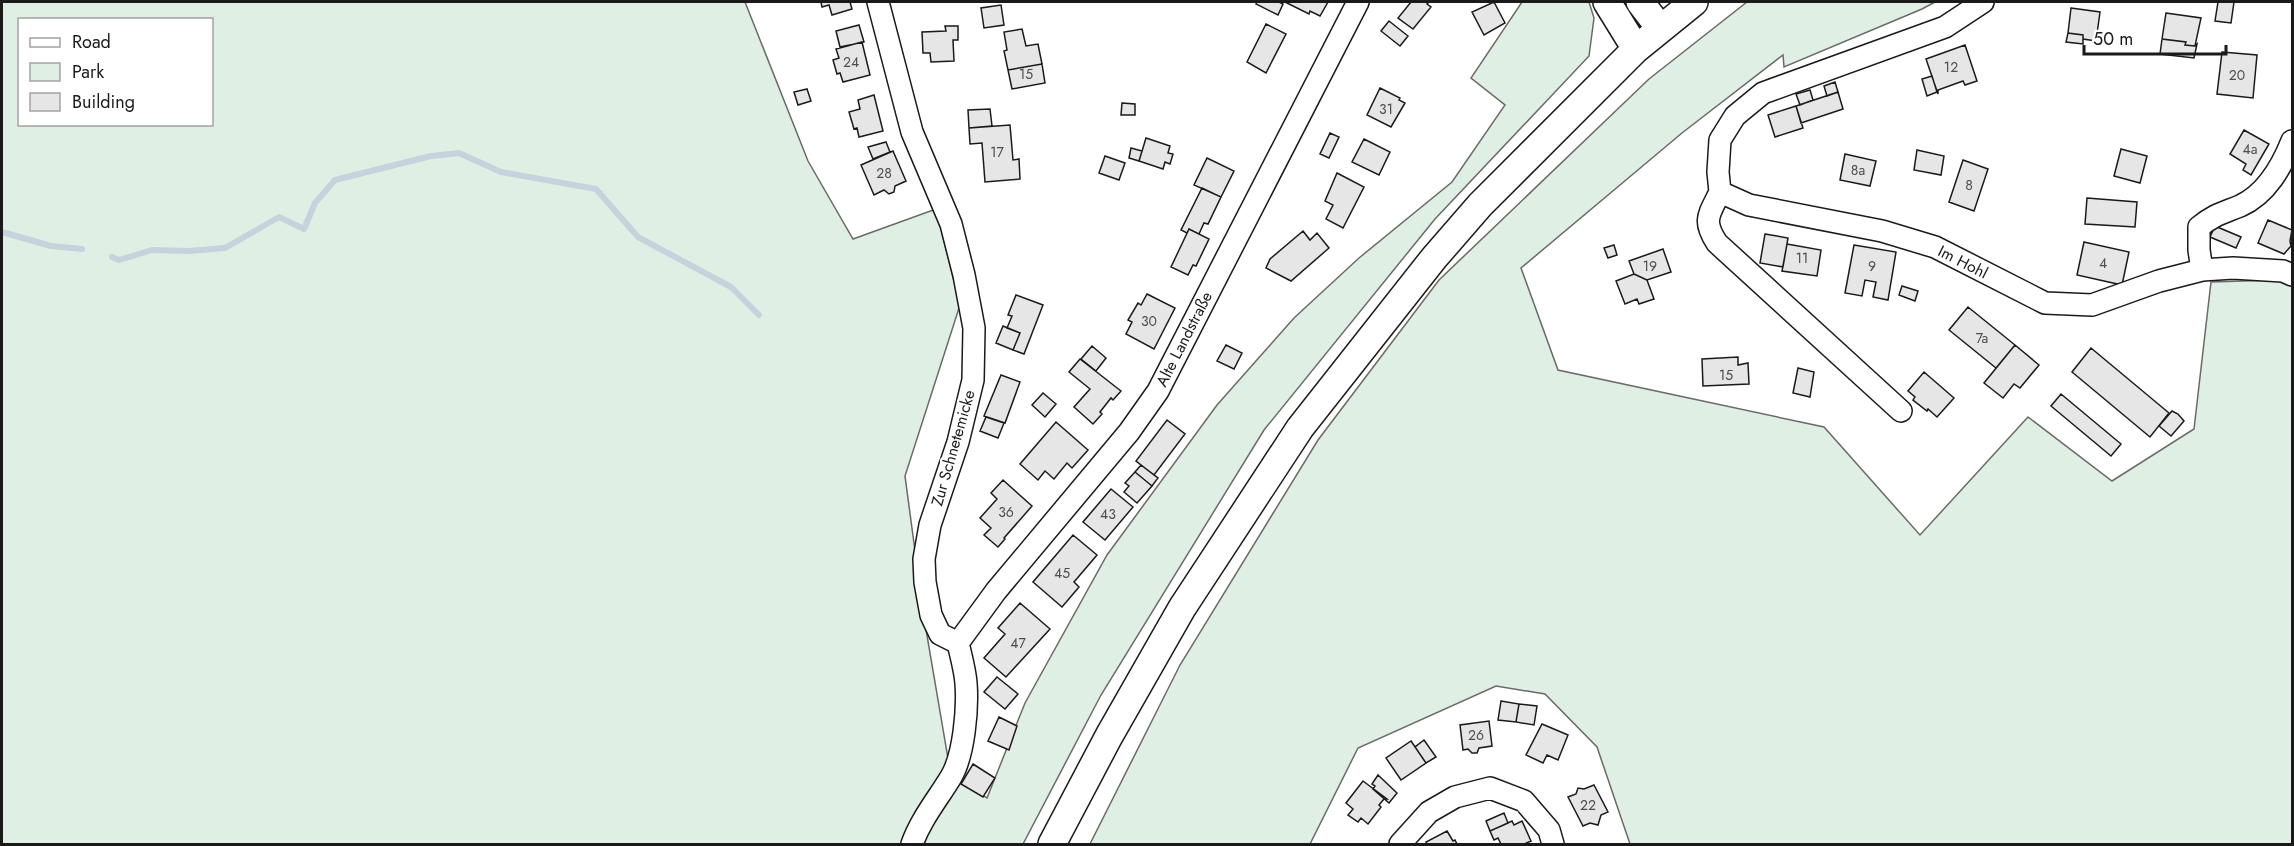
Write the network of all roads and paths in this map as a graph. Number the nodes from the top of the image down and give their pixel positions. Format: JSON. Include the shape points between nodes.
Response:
{"nodes":[{"id":1,"x":878,"y":2,"type":"edge"},
{"id":2,"x":1358,"y":2,"type":"edge"},
{"id":3,"x":1607,"y":2,"type":"edge"},
{"id":4,"x":1640,"y":2,"type":"edge"},
{"id":5,"x":1694,"y":2,"type":"edge"},
{"id":6,"x":1983,"y":2,"type":"edge"},
{"id":7,"x":1660,"y":28,"type":"junction"},
{"id":8,"x":1636,"y":49,"type":"junction"},
{"id":9,"x":2292,"y":141,"type":"edge"},
{"id":10,"x":1720,"y":192,"type":"junction"},
{"id":11,"x":2202,"y":270,"type":"junction"},
{"id":12,"x":2292,"y":275,"type":"edge"},
{"id":13,"x":1901,"y":411,"type":"dead end"},
{"id":14,"x":958,"y":643,"type":"junction"},
{"id":15,"x":912,"y":844,"type":"edge"},
{"id":16,"x":1052,"y":844,"type":"edge"},
{"id":17,"x":1400,"y":844,"type":"edge"},
{"id":18,"x":1553,"y":844,"type":"edge"}],
"edges":[{"from":1,"to":14,"type":"street","name":"Zur Schnetemicke","via":[[912,132],[951,224],[974,328],[973,380],[958,442],[930,525],[924,559],[931,615],[940,634]]},
{"from":2,"to":14,"type":"street","name":"Alte Landstraße","via":[[1158,391]]},
{"from":3,"to":8,"type":"main road"},
{"from":4,"to":7,"type":"main road"},
{"from":5,"to":7,"type":"main road"},
{"from":6,"to":10,"type":"street","via":[[1945,27],[1763,93],[1735,116],[1720,140]]},
{"from":7,"to":8,"type":"main road"},
{"from":8,"to":16,"type":"main road","via":[[1480,205],[1300,428],[1182,608]]},
{"from":9,"to":11,"type":"street","via":[[2270,183],[2243,205],[2215,214],[2199,227]]},
{"from":10,"to":11,"type":"street","name":"Im Hohl","via":[[1749,205],[1882,231],[1935,247],[2045,303],[2092,305]]},
{"from":10,"to":13,"type":"street","via":[[1709,214],[1707,229],[1717,243]]},
{"from":11,"to":12,"type":"street","name":"Im Hohl","via":[[2233,268]]},
{"from":14,"to":15,"type":"street","via":[[966,683],[960,756]]},
{"from":17,"to":18,"type":"street","via":[[1429,812],[1455,797],[1490,788],[1524,801],[1549,830]]}]}
